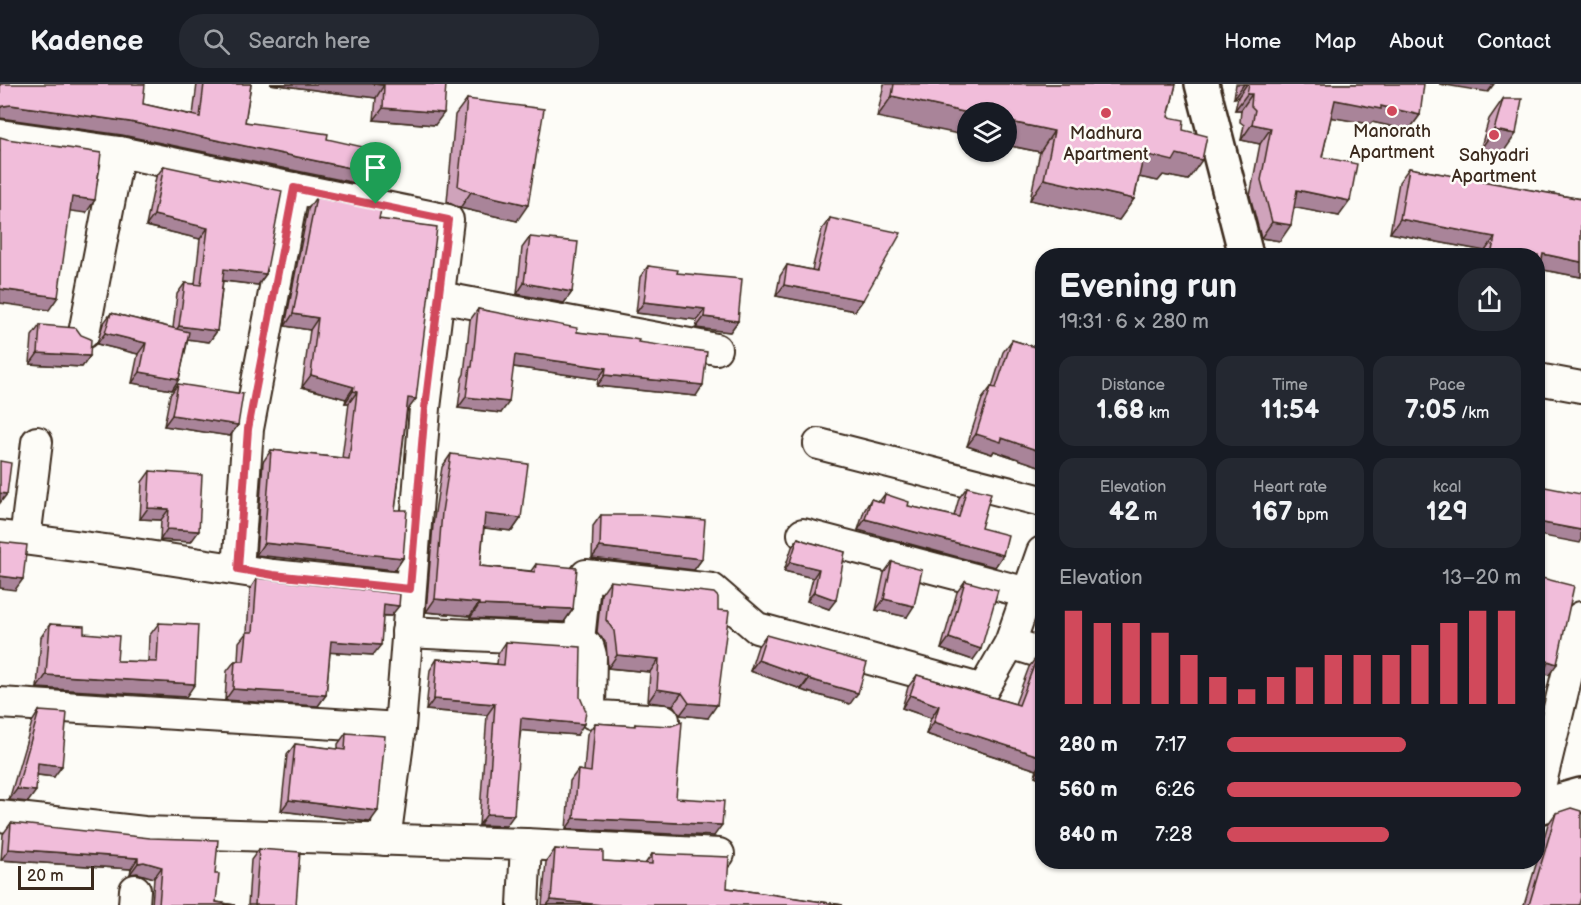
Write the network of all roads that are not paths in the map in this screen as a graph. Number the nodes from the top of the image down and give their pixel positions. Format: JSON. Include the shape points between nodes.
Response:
{"nodes":[{"id":1,"x":1202,"y":84,"type":"edge"},
{"id":2,"x":0,"y":135,"type":"edge"},
{"id":3,"x":119,"y":152,"type":"junction"},
{"id":4,"x":294,"y":188,"type":"junction"},
{"id":5,"x":1244,"y":248,"type":"edge"},
{"id":6,"x":439,"y":297,"type":"junction"},
{"id":7,"x":84,"y":333,"type":"edge"},
{"id":8,"x":716,"y":349,"type":"dead end"},
{"id":9,"x":1545,"y":380,"type":"edge"},
{"id":10,"x":1581,"y":387,"type":"edge"},
{"id":11,"x":37,"y":442,"type":"dead end"},
{"id":12,"x":819,"y":444,"type":"dead end"},
{"id":13,"x":1035,"y":499,"type":"edge"},
{"id":14,"x":803,"y":534,"type":"dead end"},
{"id":15,"x":13,"y":537,"type":"edge"},
{"id":16,"x":238,"y":569,"type":"junction"},
{"id":17,"x":1035,"y":572,"type":"edge"},
{"id":18,"x":410,"y":589,"type":"junction"},
{"id":19,"x":1028,"y":592,"type":"junction"},
{"id":20,"x":1581,"y":618,"type":"edge"},
{"id":21,"x":407,"y":632,"type":"junction"},
{"id":22,"x":579,"y":640,"type":"junction"},
{"id":23,"x":1010,"y":643,"type":"junction"},
{"id":24,"x":1035,"y":651,"type":"edge"},
{"id":25,"x":0,"y":703,"type":"edge"},
{"id":26,"x":664,"y":720,"type":"dead end"},
{"id":27,"x":400,"y":728,"type":"junction"},
{"id":28,"x":1545,"y":766,"type":"edge"},
{"id":29,"x":1581,"y":795,"type":"edge"},
{"id":30,"x":1545,"y":805,"type":"edge"},
{"id":31,"x":0,"y":816,"type":"edge"},
{"id":32,"x":385,"y":840,"type":"junction"},
{"id":33,"x":526,"y":844,"type":"junction"},
{"id":34,"x":719,"y":854,"type":"edge"},
{"id":35,"x":523,"y":905,"type":"edge"}],
"edges":[{"from":1,"to":5,"type":"street"},
{"from":2,"to":3,"type":"street"},
{"from":3,"to":4,"type":"street"},
{"from":3,"to":7,"type":"street"},
{"from":4,"to":6,"type":"street","via":[[448,220]]},
{"from":4,"to":16,"type":"street","via":[[248,429]]},
{"from":6,"to":8,"type":"street"},
{"from":6,"to":18,"type":"street"},
{"from":9,"to":10,"type":"street"},
{"from":11,"to":15,"type":"street"},
{"from":12,"to":13,"type":"street"},
{"from":14,"to":19,"type":"street"},
{"from":15,"to":16,"type":"street"},
{"from":16,"to":18,"type":"street"},
{"from":17,"to":19,"type":"street"},
{"from":18,"to":21,"type":"street"},
{"from":19,"to":23,"type":"street"},
{"from":20,"to":28,"type":"street"},
{"from":21,"to":22,"type":"street"},
{"from":21,"to":27,"type":"street"},
{"from":22,"to":23,"type":"street","via":[[586,575],[712,589],[757,628],[983,690]]},
{"from":22,"to":26,"type":"street","via":[[591,655],[593,714]]},
{"from":23,"to":24,"type":"street"},
{"from":25,"to":27,"type":"street"},
{"from":27,"to":32,"type":"street"},
{"from":29,"to":30,"type":"street"},
{"from":31,"to":32,"type":"street","via":[[144,832]]},
{"from":32,"to":33,"type":"street"},
{"from":33,"to":34,"type":"street"},
{"from":33,"to":35,"type":"street"}]}
